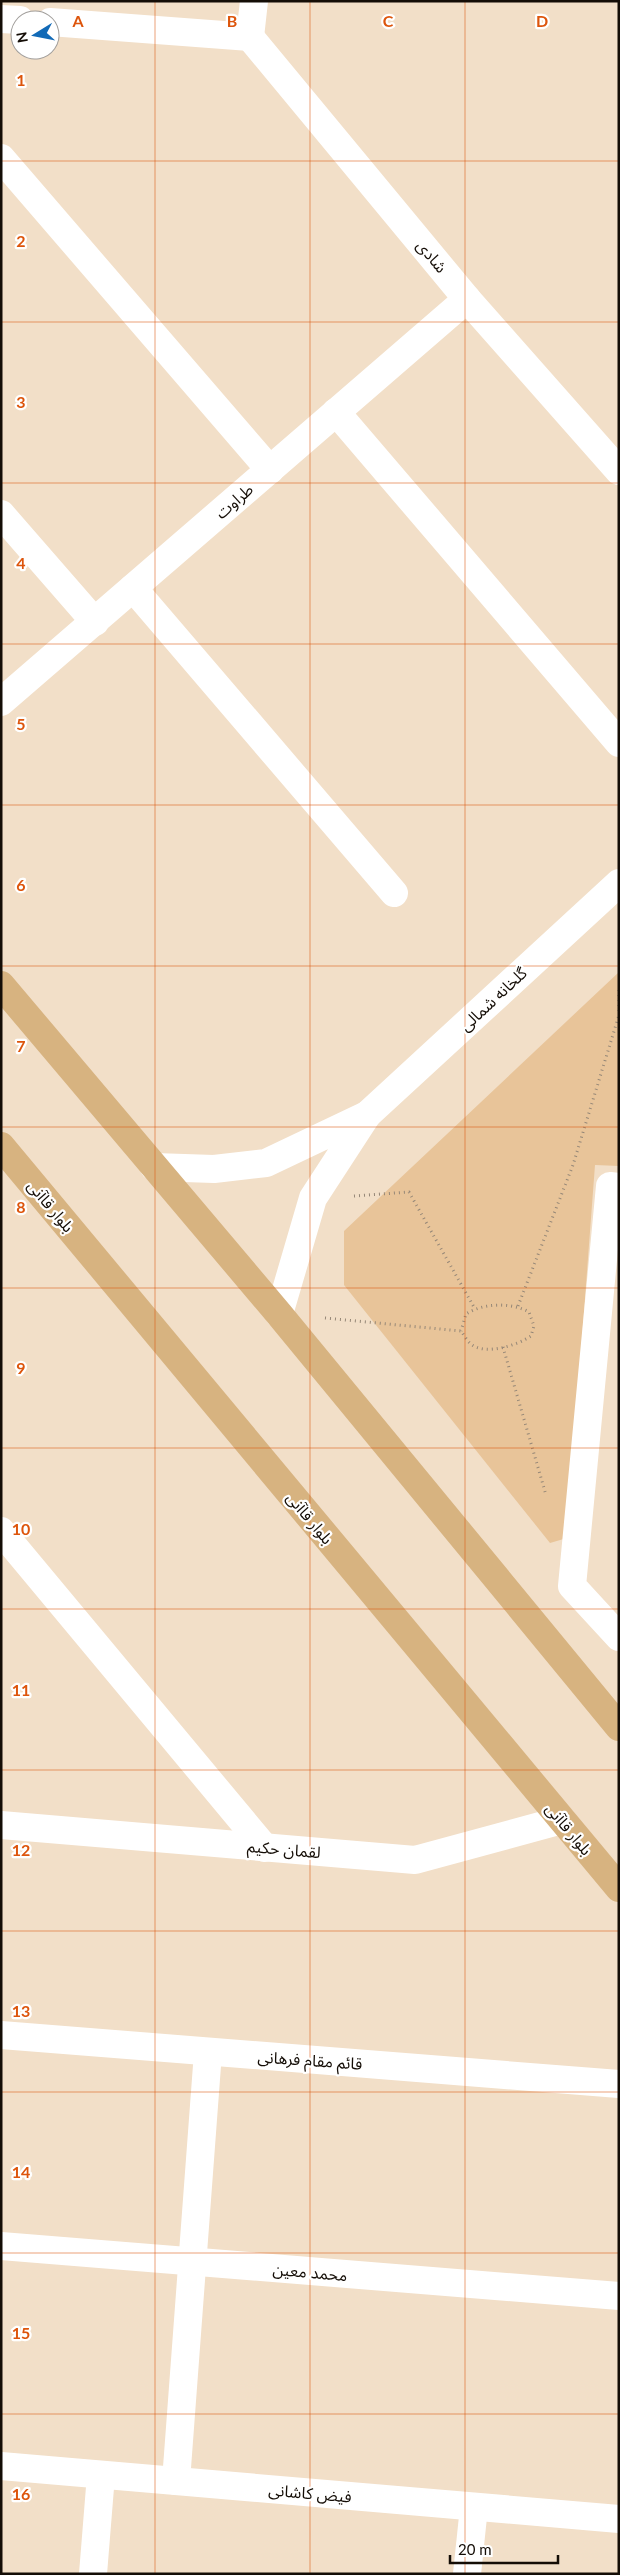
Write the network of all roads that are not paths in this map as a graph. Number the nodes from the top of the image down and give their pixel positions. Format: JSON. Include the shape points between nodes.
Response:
{"nodes":[{"id":1,"x":254,"y":1,"type":"edge"},
{"id":2,"x":60,"y":23,"type":"edge"},
{"id":3,"x":250,"y":37,"type":"junction"},
{"id":4,"x":1,"y":158,"type":"edge"},
{"id":5,"x":467,"y":299,"type":"junction"},
{"id":6,"x":336,"y":412,"type":"junction"},
{"id":7,"x":270,"y":470,"type":"junction"},
{"id":8,"x":619,"y":471,"type":"edge"},
{"id":9,"x":1,"y":514,"type":"edge"},
{"id":10,"x":133,"y":588,"type":"junction"},
{"id":11,"x":95,"y":622,"type":"junction"},
{"id":12,"x":1,"y":702,"type":"edge"},
{"id":13,"x":619,"y":743,"type":"edge"},
{"id":14,"x":619,"y":883,"type":"edge"},
{"id":15,"x":394,"y":892,"type":"dead end"},
{"id":16,"x":1,"y":985,"type":"edge"},
{"id":17,"x":367,"y":1115,"type":"junction"},
{"id":18,"x":1,"y":1146,"type":"edge"},
{"id":19,"x":154,"y":1166,"type":"junction"},
{"id":20,"x":614,"y":1187,"type":"edge"},
{"id":21,"x":279,"y":1314,"type":"junction"},
{"id":22,"x":1,"y":1531,"type":"edge"},
{"id":23,"x":619,"y":1637,"type":"edge"},
{"id":24,"x":619,"y":1727,"type":"edge"},
{"id":25,"x":562,"y":1820,"type":"junction"},
{"id":26,"x":1,"y":1825,"type":"edge"},
{"id":27,"x":265,"y":1848,"type":"junction"},
{"id":28,"x":619,"y":1888,"type":"edge"},
{"id":29,"x":1,"y":2035,"type":"edge"},
{"id":30,"x":208,"y":2052,"type":"junction"},
{"id":31,"x":619,"y":2084,"type":"edge"},
{"id":32,"x":1,"y":2246,"type":"edge"},
{"id":33,"x":192,"y":2262,"type":"junction"},
{"id":34,"x":619,"y":2296,"type":"edge"},
{"id":35,"x":1,"y":2466,"type":"edge"},
{"id":36,"x":101,"y":2474,"type":"junction"},
{"id":37,"x":176,"y":2481,"type":"junction"},
{"id":38,"x":474,"y":2507,"type":"junction"},
{"id":39,"x":619,"y":2519,"type":"edge"},
{"id":40,"x":92,"y":2574,"type":"edge"},
{"id":41,"x":467,"y":2574,"type":"edge"}],
"edges":[{"from":1,"to":3,"type":"street"},
{"from":2,"to":3,"type":"street"},
{"from":3,"to":5,"type":"street","name":"شادی"},
{"from":4,"to":7,"type":"street"},
{"from":5,"to":6,"type":"street","name":"طراوت"},
{"from":5,"to":8,"type":"street","name":"شادی"},
{"from":6,"to":7,"type":"street","name":"طراوت"},
{"from":6,"to":13,"type":"street"},
{"from":7,"to":10,"type":"street","name":"طراوت"},
{"from":9,"to":11,"type":"street"},
{"from":10,"to":11,"type":"street","name":"طراوت"},
{"from":10,"to":15,"type":"street"},
{"from":11,"to":12,"type":"street","name":"طراوت"},
{"from":14,"to":17,"type":"street","name":"گلخانه شمالی"},
{"from":16,"to":19,"type":"main road"},
{"from":17,"to":19,"type":"street","via":[[266,1163],[214,1169]]},
{"from":17,"to":21,"type":"street","via":[[313,1198]]},
{"from":18,"to":25,"type":"main road","name":"بلوار قاآنی"},
{"from":19,"to":21,"type":"main road"},
{"from":20,"to":23,"type":"street","via":[[572,1586]]},
{"from":21,"to":24,"type":"main road"},
{"from":22,"to":27,"type":"street"},
{"from":25,"to":27,"type":"street","name":"لقمان حکیم","via":[[415,1860]]},
{"from":25,"to":28,"type":"main road","name":"بلوار قاآنی"},
{"from":26,"to":27,"type":"street","name":"لقمان حکیم"},
{"from":29,"to":30,"type":"street","name":"قائم مقام فرهانی"},
{"from":30,"to":31,"type":"street","name":"قائم مقام فرهانی"},
{"from":30,"to":33,"type":"street"},
{"from":32,"to":33,"type":"street","name":"محمد معین"},
{"from":33,"to":34,"type":"street","name":"محمد معین"},
{"from":33,"to":37,"type":"street"},
{"from":35,"to":36,"type":"street","name":"فیض کاشانی"},
{"from":36,"to":37,"type":"street","name":"فیض کاشانی"},
{"from":36,"to":40,"type":"street"},
{"from":37,"to":38,"type":"street","name":"فیض کاشانی"},
{"from":38,"to":39,"type":"street","name":"فیض کاشانی"},
{"from":38,"to":41,"type":"street"}]}
